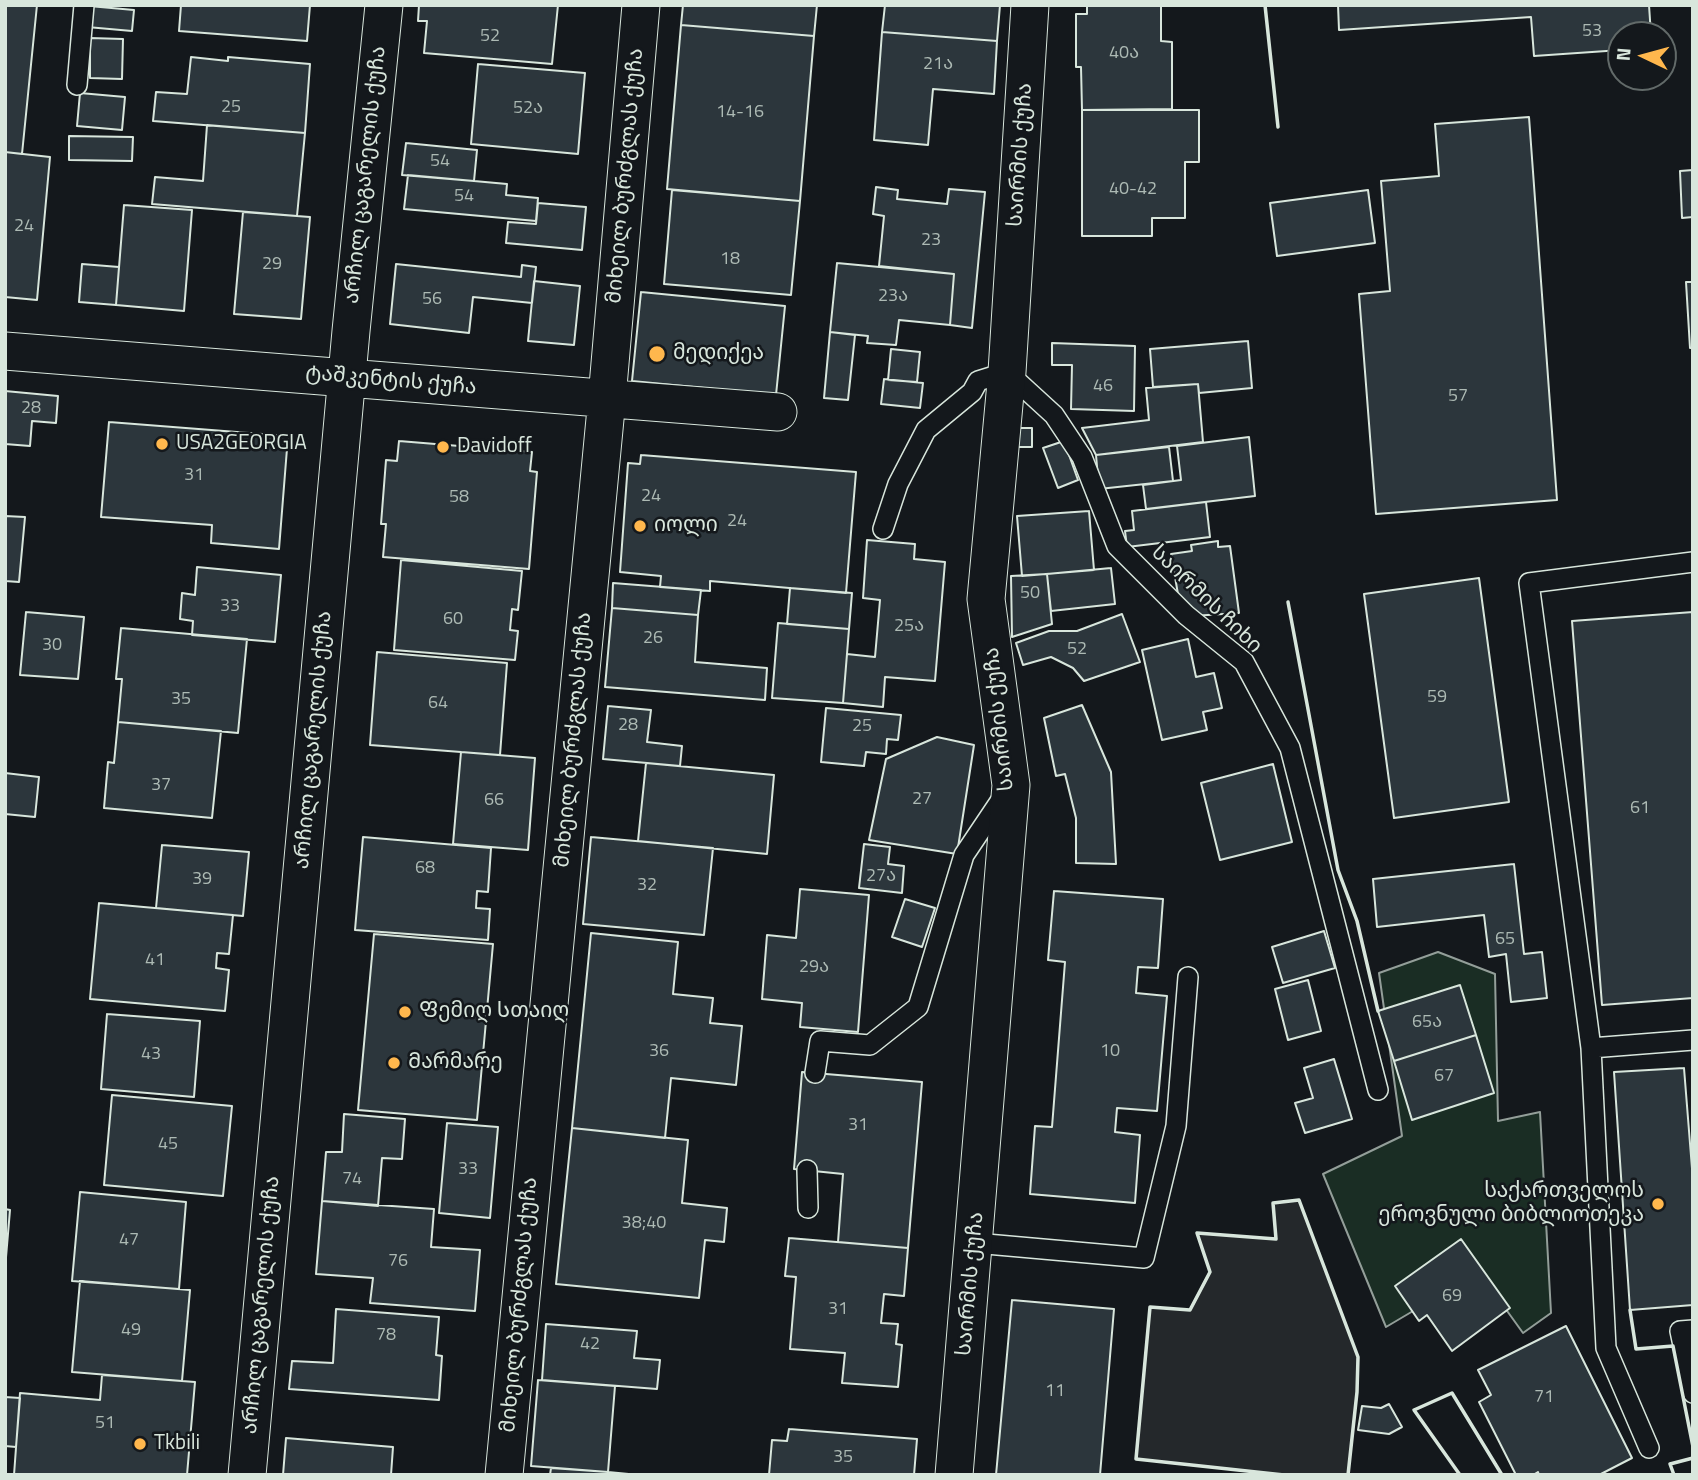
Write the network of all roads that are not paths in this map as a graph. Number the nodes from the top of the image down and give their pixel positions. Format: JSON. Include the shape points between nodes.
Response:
{"nodes":[{"id":1,"x":84,"y":5,"type":"edge"},
{"id":2,"x":384,"y":5,"type":"edge"},
{"id":3,"x":641,"y":5,"type":"edge"},
{"id":4,"x":1030,"y":5,"type":"edge"},
{"id":5,"x":77,"y":85,"type":"dead end"},
{"id":6,"x":5,"y":351,"type":"edge"},
{"id":7,"x":1007,"y":372,"type":"junction"},
{"id":8,"x":347,"y":379,"type":"junction"},
{"id":9,"x":607,"y":398,"type":"junction"},
{"id":10,"x":778,"y":412,"type":"dead end"},
{"id":11,"x":883,"y":529,"type":"dead end"},
{"id":12,"x":1693,"y":562,"type":"edge"},
{"id":13,"x":1011,"y":785,"type":"junction"},
{"id":14,"x":1188,"y":977,"type":"dead end"},
{"id":15,"x":1693,"y":1040,"type":"edge"},
{"id":16,"x":1591,"y":1048,"type":"junction"},
{"id":17,"x":815,"y":1073,"type":"dead end"},
{"id":18,"x":1378,"y":1090,"type":"dead end"},
{"id":19,"x":807,"y":1170,"type":"dead end"},
{"id":20,"x":808,"y":1208,"type":"dead end"},
{"id":21,"x":975,"y":1243,"type":"junction"},
{"id":22,"x":1693,"y":1330,"type":"edge"},
{"id":23,"x":1693,"y":1394,"type":"edge"},
{"id":24,"x":1649,"y":1448,"type":"dead end"},
{"id":25,"x":247,"y":1475,"type":"edge"},
{"id":26,"x":504,"y":1475,"type":"edge"},
{"id":27,"x":954,"y":1475,"type":"edge"}],
"edges":[{"from":1,"to":5,"type":"lane"},
{"from":2,"to":8,"type":"street","name":"არჩილ ცაგარელის ქუჩა"},
{"from":3,"to":9,"type":"street","name":"მიხეილ ბურძგლას ქუჩა"},
{"from":4,"to":7,"type":"street","name":"საირმის ქუჩა"},
{"from":6,"to":8,"type":"street","name":"ტაშკენტის ქუჩა"},
{"from":7,"to":11,"type":"lane","via":[[978,381],[972,392],[926,430],[898,484]]},
{"from":7,"to":13,"type":"street","name":"საირმის ქუჩა","via":[[986,599]]},
{"from":7,"to":18,"type":"lane","name":"საირმის ჩიხი","via":[[1054,415],[1082,457],[1117,546],[1186,615],[1244,662],[1290,748]]},
{"from":8,"to":9,"type":"street","name":"ტაშკენტის ქუჩა"},
{"from":8,"to":25,"type":"street","name":"არჩილ ცაგარელის ქუჩა"},
{"from":9,"to":10,"type":"street","name":"ტაშკენტის ქუჩა"},
{"from":9,"to":26,"type":"street","name":"მიხეილ ბურძგლას ქუჩა"},
{"from":12,"to":16,"type":"lane","via":[[1529,583]]},
{"from":13,"to":17,"type":"lane","via":[[964,855],[918,1007],[870,1045],[820,1041]]},
{"from":13,"to":21,"type":"street","name":"საირმის ქუჩა"},
{"from":14,"to":21,"type":"lane","via":[[1176,1126],[1144,1258]]},
{"from":15,"to":16,"type":"lane"},
{"from":16,"to":24,"type":"lane","via":[[1606,1348]]},
{"from":19,"to":20,"type":"lane"},
{"from":21,"to":27,"type":"street","name":"საირმის ქუჩა"},
{"from":22,"to":23,"type":"lane","via":[[1680,1331]]}]}
